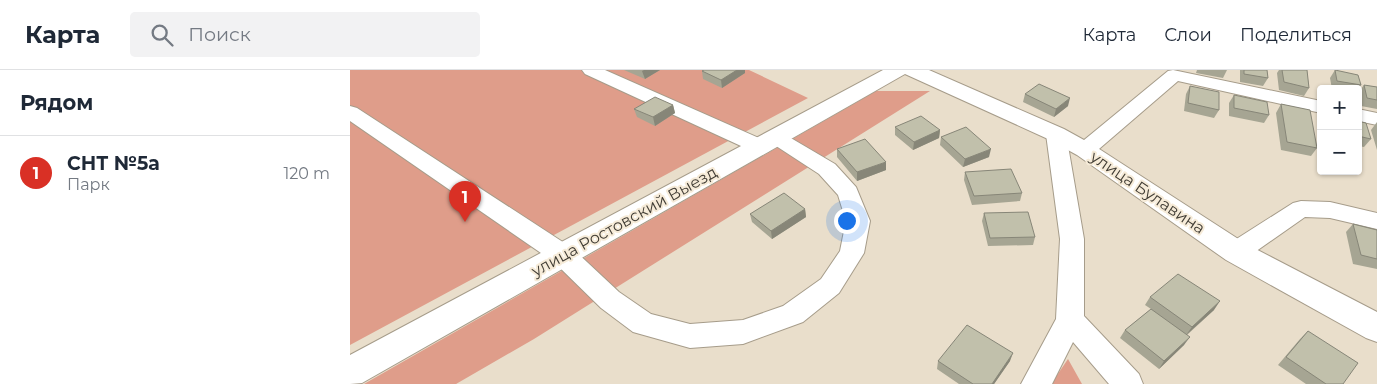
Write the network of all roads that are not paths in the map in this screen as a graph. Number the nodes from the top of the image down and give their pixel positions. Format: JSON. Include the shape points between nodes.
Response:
{"nodes":[{"id":1,"x":591,"y":70,"type":"edge"},
{"id":2,"x":898,"y":70,"type":"edge"},
{"id":3,"x":912,"y":70,"type":"edge"},
{"id":4,"x":1317,"y":106,"type":"edge"},
{"id":5,"x":350,"y":112,"type":"edge"},
{"id":6,"x":1362,"y":116,"type":"edge"},
{"id":7,"x":1377,"y":118,"type":"edge"},
{"id":8,"x":1056,"y":134,"type":"junction"},
{"id":9,"x":769,"y":142,"type":"junction"},
{"id":10,"x":1085,"y":150,"type":"junction"},
{"id":11,"x":1377,"y":221,"type":"edge"},
{"id":12,"x":1236,"y":252,"type":"junction"},
{"id":13,"x":563,"y":255,"type":"junction"},
{"id":14,"x":1070,"y":320,"type":"junction"},
{"id":15,"x":1377,"y":328,"type":"edge"},
{"id":16,"x":350,"y":372,"type":"edge"},
{"id":17,"x":1036,"y":384,"type":"edge"},
{"id":18,"x":1128,"y":384,"type":"edge"}],
"edges":[{"from":1,"to":9,"type":"street"},
{"from":2,"to":9,"type":"main road","name":"улица Ростовский Выезд"},
{"from":3,"to":8,"type":"main road","name":"улица Булавина"},
{"from":4,"to":10,"type":"street","via":[[1174,75]]},
{"from":5,"to":13,"type":"street"},
{"from":6,"to":7,"type":"street"},
{"from":8,"to":10,"type":"main road","name":"улица Булавина"},
{"from":8,"to":14,"type":"street","via":[[1072,238]]},
{"from":9,"to":13,"type":"main road","name":"улица Ростовский Выезд"},
{"from":9,"to":13,"type":"street","via":[[827,169],[848,192],[858,220],[852,253],[830,286],[792,314],[743,332],[690,336],[643,324],[610,300]]},
{"from":10,"to":12,"type":"main road","name":"улица Булавина"},
{"from":11,"to":12,"type":"street","via":[[1330,210],[1301,209]]},
{"from":12,"to":15,"type":"main road","name":"улица Булавина"},
{"from":13,"to":16,"type":"main road","name":"улица Ростовский Выезд"},
{"from":14,"to":17,"type":"street"},
{"from":14,"to":18,"type":"street"}]}
